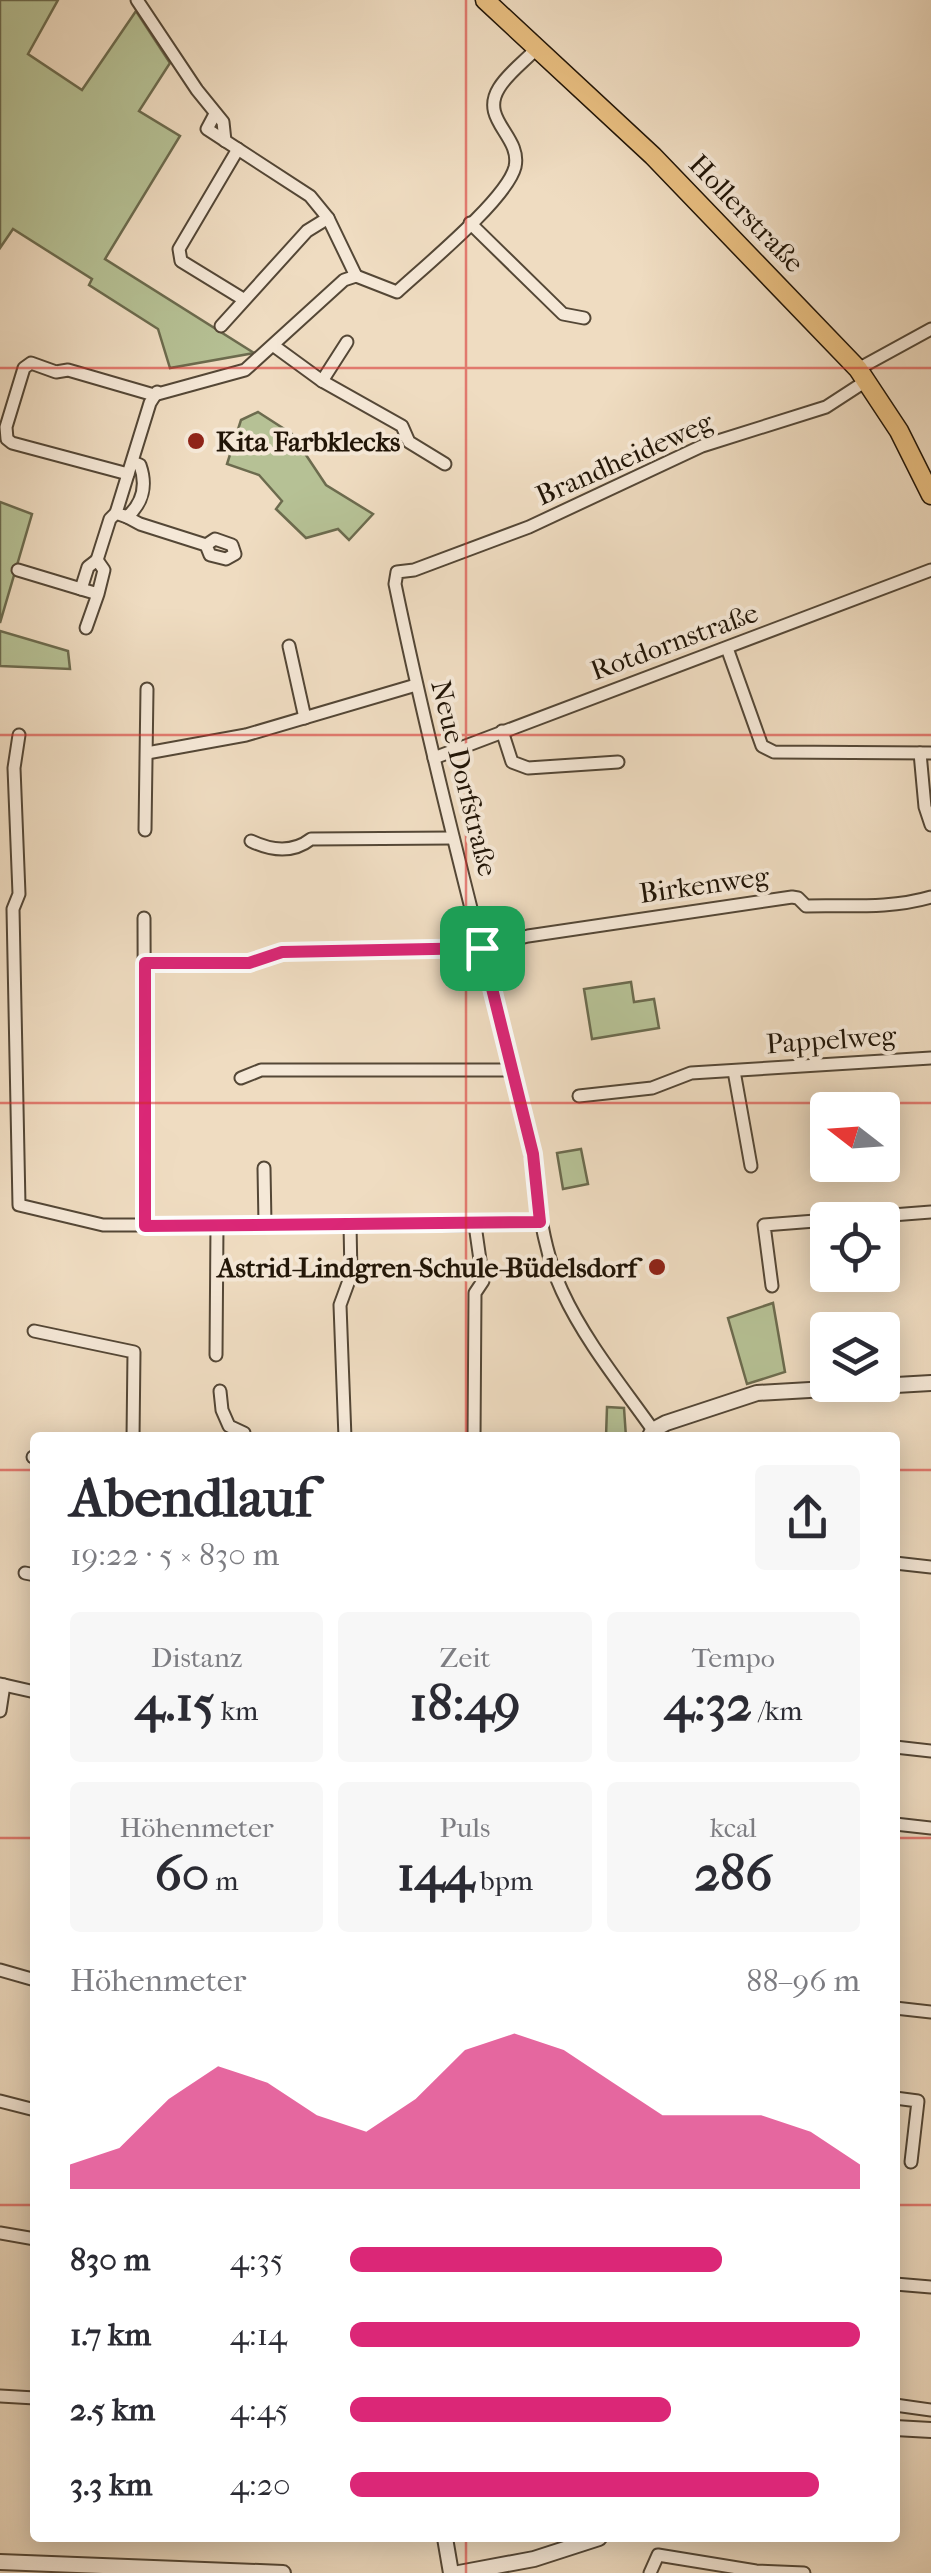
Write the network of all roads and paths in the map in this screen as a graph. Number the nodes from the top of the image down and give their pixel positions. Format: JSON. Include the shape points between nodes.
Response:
{"nodes":[{"id":1,"x":137,"y":0,"type":"edge"},
{"id":2,"x":484,"y":0,"type":"edge"},
{"id":3,"x":536,"y":48,"type":"junction"},
{"id":4,"x":238,"y":149,"type":"junction"},
{"id":5,"x":328,"y":218,"type":"junction"},
{"id":6,"x":470,"y":224,"type":"junction"},
{"id":7,"x":356,"y":276,"type":"junction"},
{"id":8,"x":243,"y":299,"type":"junction"},
{"id":9,"x":584,"y":318,"type":"dead end"},
{"id":10,"x":222,"y":326,"type":"dead end"},
{"id":11,"x":931,"y":329,"type":"edge"},
{"id":12,"x":347,"y":342,"type":"dead end"},
{"id":13,"x":274,"y":346,"type":"junction"},
{"id":14,"x":862,"y":375,"type":"junction"},
{"id":15,"x":322,"y":380,"type":"junction"},
{"id":16,"x":154,"y":395,"type":"junction"},
{"id":17,"x":445,"y":464,"type":"dead end"},
{"id":18,"x":130,"y":468,"type":"junction"},
{"id":19,"x":931,"y":496,"type":"edge"},
{"id":20,"x":122,"y":515,"type":"junction"},
{"id":21,"x":206,"y":544,"type":"dead end"},
{"id":22,"x":97,"y":560,"type":"junction"},
{"id":23,"x":18,"y":570,"type":"dead end"},
{"id":24,"x":931,"y":570,"type":"edge"},
{"id":25,"x":397,"y":572,"type":"joint"},
{"id":26,"x":81,"y":589,"type":"junction"},
{"id":27,"x":98,"y":594,"type":"junction"},
{"id":28,"x":86,"y":628,"type":"dead end"},
{"id":29,"x":289,"y":646,"type":"dead end"},
{"id":30,"x":728,"y":648,"type":"junction"},
{"id":31,"x":416,"y":686,"type":"junction"},
{"id":32,"x":147,"y":689,"type":"dead end"},
{"id":33,"x":305,"y":718,"type":"junction"},
{"id":34,"x":502,"y":731,"type":"junction"},
{"id":35,"x":19,"y":736,"type":"dead end"},
{"id":36,"x":147,"y":753,"type":"junction"},
{"id":37,"x":926,"y":753,"type":"edge"},
{"id":38,"x":434,"y":758,"type":"junction"},
{"id":39,"x":618,"y":762,"type":"dead end"},
{"id":40,"x":931,"y":825,"type":"edge"},
{"id":41,"x":145,"y":830,"type":"dead end"},
{"id":42,"x":454,"y":838,"type":"junction"},
{"id":43,"x":251,"y":841,"type":"dead end"},
{"id":44,"x":931,"y":897,"type":"edge"},
{"id":45,"x":144,"y":918,"type":"dead end"},
{"id":46,"x":482,"y":948,"type":"junction"},
{"id":47,"x":145,"y":963,"type":"junction"},
{"id":48,"x":931,"y":1058,"type":"edge"},
{"id":49,"x":512,"y":1070,"type":"junction"},
{"id":50,"x":734,"y":1071,"type":"junction"},
{"id":51,"x":241,"y":1078,"type":"dead end"},
{"id":52,"x":579,"y":1096,"type":"dead end"},
{"id":53,"x":751,"y":1166,"type":"dead end"},
{"id":54,"x":264,"y":1168,"type":"dead end"},
{"id":55,"x":931,"y":1212,"type":"edge"},
{"id":56,"x":900,"y":1214,"type":"edge"},
{"id":57,"x":810,"y":1221,"type":"edge"},
{"id":58,"x":540,"y":1222,"type":"junction"},
{"id":59,"x":265,"y":1224,"type":"junction"},
{"id":60,"x":350,"y":1224,"type":"junction"},
{"id":61,"x":217,"y":1225,"type":"junction"},
{"id":62,"x":476,"y":1225,"type":"junction"},
{"id":63,"x":145,"y":1226,"type":"junction"},
{"id":64,"x":772,"y":1286,"type":"dead end"},
{"id":65,"x":34,"y":1331,"type":"dead end"},
{"id":66,"x":216,"y":1355,"type":"dead end"},
{"id":67,"x":931,"y":1383,"type":"edge"},
{"id":68,"x":220,"y":1391,"type":"dead end"},
{"id":69,"x":133,"y":1432,"type":"edge"},
{"id":70,"x":242,"y":1432,"type":"edge"},
{"id":71,"x":345,"y":1432,"type":"edge"},
{"id":72,"x":474,"y":1432,"type":"edge"},
{"id":73,"x":651,"y":1432,"type":"edge"},
{"id":74,"x":654,"y":1432,"type":"edge"},
{"id":75,"x":900,"y":1564,"type":"edge"},
{"id":76,"x":931,"y":1568,"type":"edge"},
{"id":77,"x":2,"y":1685,"type":"edge"},
{"id":78,"x":30,"y":1691,"type":"edge"},
{"id":79,"x":0,"y":1711,"type":"edge"},
{"id":80,"x":900,"y":1748,"type":"edge"},
{"id":81,"x":931,"y":1751,"type":"edge"},
{"id":82,"x":900,"y":1825,"type":"edge"},
{"id":83,"x":931,"y":1828,"type":"edge"},
{"id":84,"x":0,"y":1970,"type":"edge"},
{"id":85,"x":30,"y":1979,"type":"edge"},
{"id":86,"x":900,"y":2009,"type":"edge"},
{"id":87,"x":931,"y":2012,"type":"edge"},
{"id":88,"x":900,"y":2099,"type":"edge"},
{"id":89,"x":0,"y":2101,"type":"edge"},
{"id":90,"x":30,"y":2109,"type":"edge"},
{"id":91,"x":911,"y":2162,"type":"dead end"},
{"id":92,"x":0,"y":2233,"type":"edge"},
{"id":93,"x":30,"y":2238,"type":"edge"},
{"id":94,"x":900,"y":2284,"type":"edge"},
{"id":95,"x":931,"y":2287,"type":"edge"},
{"id":96,"x":0,"y":2396,"type":"edge"},
{"id":97,"x":30,"y":2398,"type":"edge"},
{"id":98,"x":900,"y":2406,"type":"edge"},
{"id":99,"x":931,"y":2410,"type":"edge"},
{"id":100,"x":900,"y":2428,"type":"edge"},
{"id":101,"x":931,"y":2430,"type":"edge"},
{"id":102,"x":445,"y":2542,"type":"edge"},
{"id":103,"x":587,"y":2542,"type":"edge"},
{"id":104,"x":0,"y":2562,"type":"edge"},
{"id":105,"x":282,"y":2573,"type":"edge"},
{"id":106,"x":451,"y":2573,"type":"edge"},
{"id":107,"x":460,"y":2573,"type":"edge"},
{"id":108,"x":650,"y":2573,"type":"edge"},
{"id":109,"x":804,"y":2573,"type":"edge"}],
"edges":[{"from":1,"to":4,"type":"street","via":[[215,114],[208,129]]},
{"from":2,"to":3,"type":"main road","name":"Hollerstraße"},
{"from":3,"to":6,"type":"street","via":[[493,104],[495,121],[512,143],[516,163],[510,180]]},
{"from":3,"to":14,"type":"main road","name":"Hollerstraße","via":[[653,156]]},
{"from":4,"to":5,"type":"street","via":[[310,196]]},
{"from":4,"to":8,"type":"street","via":[[179,249],[180,261]]},
{"from":5,"to":7,"type":"street"},
{"from":5,"to":8,"type":"street","via":[[306,231]]},
{"from":6,"to":7,"type":"street","via":[[398,292]]},
{"from":6,"to":9,"type":"street","via":[[564,314]]},
{"from":7,"to":13,"type":"street"},
{"from":8,"to":10,"type":"street"},
{"from":11,"to":14,"type":"street","name":"Brandheideweg"},
{"from":12,"to":15,"type":"street"},
{"from":13,"to":15,"type":"street"},
{"from":13,"to":16,"type":"street","via":[[245,370]]},
{"from":14,"to":19,"type":"main road","name":"Hollerstraße","via":[[900,431]]},
{"from":14,"to":25,"type":"street","name":"Brandheideweg","via":[[826,407],[702,446],[529,526]]},
{"from":15,"to":17,"type":"street","via":[[402,426],[409,442]]},
{"from":16,"to":18,"type":"street"},
{"from":16,"to":18,"type":"street","via":[[68,370],[30,363],[24,368],[7,438]]},
{"from":18,"to":20,"type":"street"},
{"from":18,"to":20,"type":"street","via":[[140,465],[144,490],[137,508]]},
{"from":20,"to":21,"type":"street"},
{"from":20,"to":22,"type":"street","via":[[110,519]]},
{"from":22,"to":26,"type":"street"},
{"from":22,"to":27,"type":"street","via":[[104,570]]},
{"from":23,"to":26,"type":"street"},
{"from":24,"to":30,"type":"street","name":"Rotdornstraße"},
{"from":25,"to":31,"type":"street","name":"Neue Dorfstraße"},
{"from":26,"to":27,"type":"street"},
{"from":27,"to":28,"type":"street"},
{"from":29,"to":33,"type":"street"},
{"from":30,"to":34,"type":"street","name":"Rotdornstraße"},
{"from":30,"to":37,"type":"street","via":[[762,746],[774,752]]},
{"from":31,"to":33,"type":"street"},
{"from":31,"to":38,"type":"street","name":"Neue Dorfstraße"},
{"from":32,"to":36,"type":"street"},
{"from":33,"to":36,"type":"street"},
{"from":34,"to":38,"type":"street","name":"Rotdornstraße"},
{"from":34,"to":39,"type":"street","via":[[512,762],[528,768]]},
{"from":35,"to":63,"type":"street","via":[[19,894],[13,910],[19,1205],[103,1225]]},
{"from":36,"to":41,"type":"street"},
{"from":37,"to":40,"type":"street"},
{"from":38,"to":42,"type":"street","name":"Neue Dorfstraße"},
{"from":42,"to":43,"type":"street","via":[[311,839],[298,849]]},
{"from":42,"to":46,"type":"street","name":"Neue Dorfstraße"},
{"from":44,"to":46,"type":"street","name":"Birkenweg","via":[[822,906],[792,898]]},
{"from":45,"to":47,"type":"street"},
{"from":46,"to":47,"type":"street","name":"Birkenweg"},
{"from":46,"to":49,"type":"street","name":"Neue Dorfstraße"},
{"from":47,"to":63,"type":"street"},
{"from":48,"to":50,"type":"street","name":"Pappelweg"},
{"from":49,"to":51,"type":"street","via":[[261,1070]]},
{"from":49,"to":58,"type":"street","name":"Neue Dorfstraße","via":[[533,1154]]},
{"from":50,"to":52,"type":"street","name":"Pappelweg","via":[[692,1072],[652,1088]]},
{"from":50,"to":53,"type":"street","name":"Pappelweg"},
{"from":54,"to":59,"type":"street"},
{"from":55,"to":56,"type":"street"},
{"from":57,"to":64,"type":"street","via":[[764,1225]]},
{"from":58,"to":62,"type":"street"},
{"from":58,"to":73,"type":"street","name":"Neue Dorfstraße","via":[[562,1292]]},
{"from":59,"to":60,"type":"street"},
{"from":59,"to":61,"type":"street"},
{"from":60,"to":62,"type":"street"},
{"from":60,"to":71,"type":"street","via":[[351,1275],[340,1305]]},
{"from":61,"to":63,"type":"street"},
{"from":61,"to":66,"type":"street"},
{"from":62,"to":72,"type":"street","via":[[483,1280],[475,1293]]},
{"from":65,"to":69,"type":"street","via":[[134,1352]]},
{"from":67,"to":74,"type":"street","via":[[758,1393],[666,1422]]},
{"from":68,"to":70,"type":"street","via":[[229,1426]]},
{"from":75,"to":76,"type":"street"},
{"from":77,"to":78,"type":"street"},
{"from":77,"to":79,"type":"street"},
{"from":80,"to":81,"type":"street"},
{"from":82,"to":83,"type":"street"},
{"from":84,"to":85,"type":"street"},
{"from":86,"to":87,"type":"street"},
{"from":88,"to":91,"type":"street","via":[[918,2101]]},
{"from":89,"to":90,"type":"street"},
{"from":92,"to":93,"type":"street"},
{"from":94,"to":95,"type":"street"},
{"from":96,"to":97,"type":"street"},
{"from":98,"to":99,"type":"street"},
{"from":100,"to":101,"type":"street"},
{"from":102,"to":106,"type":"street"},
{"from":103,"to":107,"type":"street"},
{"from":104,"to":105,"type":"street"},
{"from":108,"to":109,"type":"street","via":[[658,2555]]}]}
